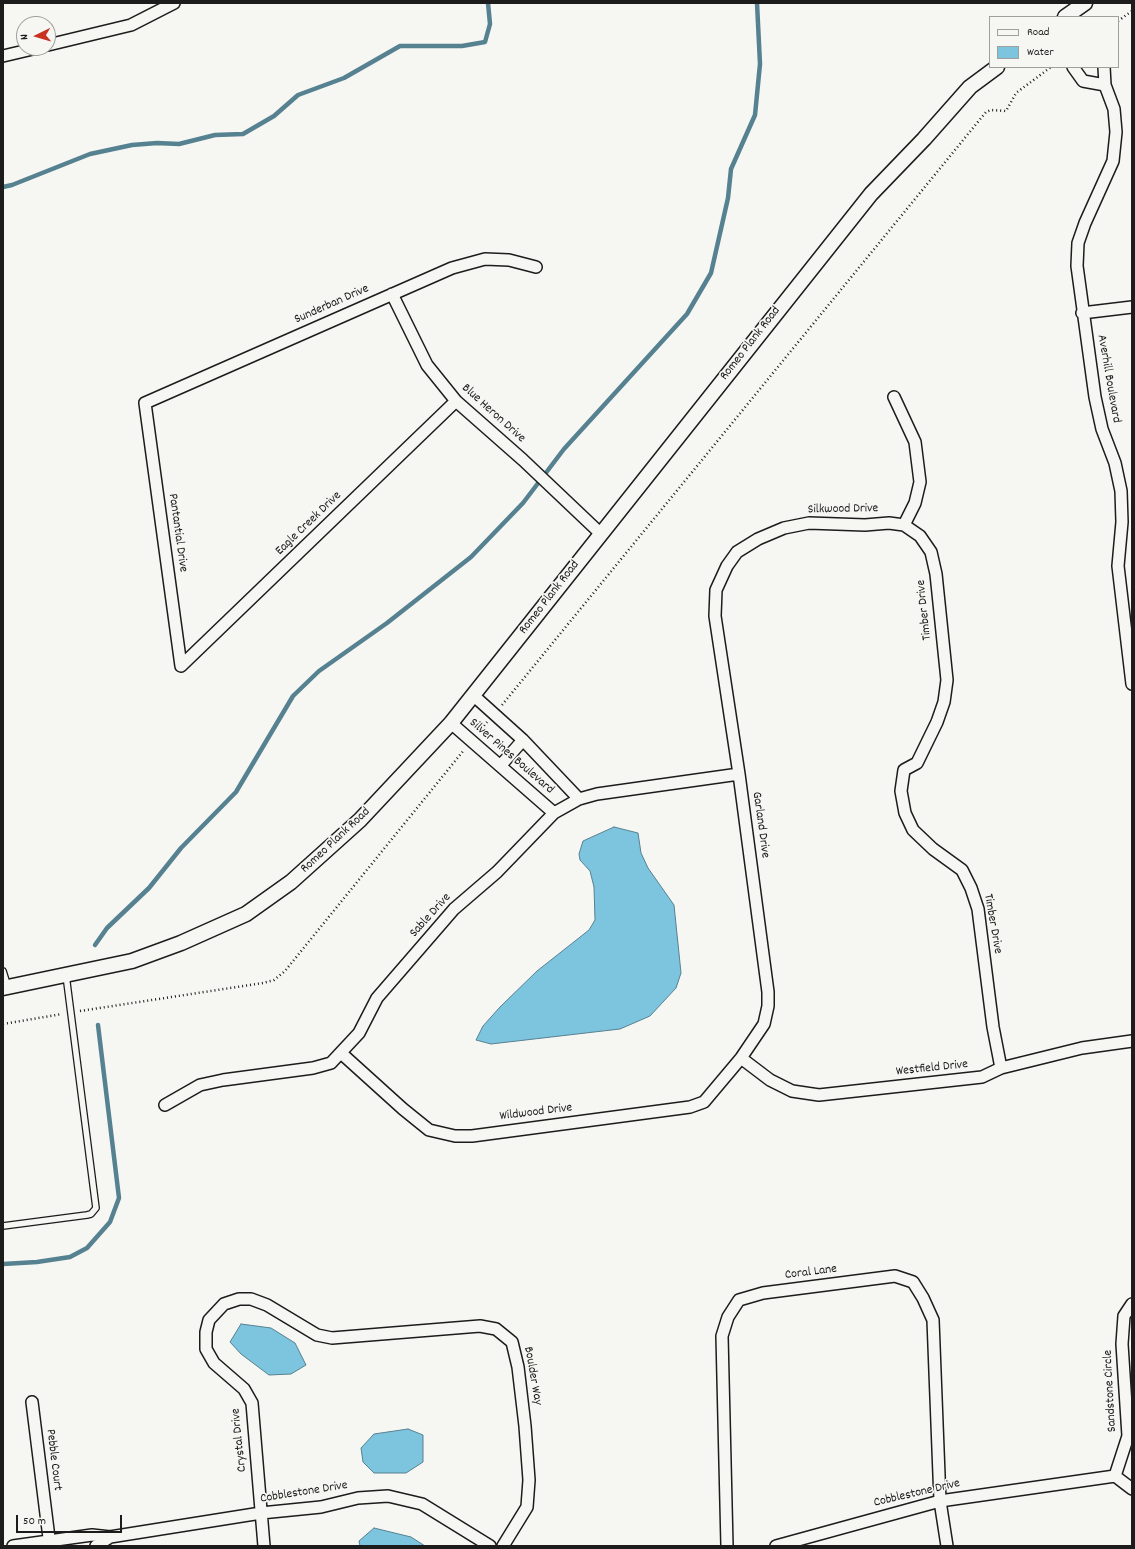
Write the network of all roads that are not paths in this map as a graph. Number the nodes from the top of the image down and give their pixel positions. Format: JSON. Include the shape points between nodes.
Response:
{"nodes":[{"id":1,"x":174,"y":3,"type":"edge"},
{"id":2,"x":1085,"y":3,"type":"edge"},
{"id":3,"x":1069,"y":16,"type":"edge"},
{"id":4,"x":56,"y":43,"type":"edge"},
{"id":5,"x":16,"y":53,"type":"edge"},
{"id":6,"x":3,"y":56,"type":"edge"},
{"id":7,"x":996,"y":68,"type":"edge"},
{"id":8,"x":1075,"y":68,"type":"edge"},
{"id":9,"x":1104,"y":68,"type":"edge"},
{"id":10,"x":1105,"y":85,"type":"junction"},
{"id":11,"x":536,"y":267,"type":"dead end"},
{"id":12,"x":392,"y":294,"type":"junction"},
{"id":13,"x":1132,"y":307,"type":"edge"},
{"id":14,"x":1082,"y":313,"type":"junction"},
{"id":15,"x":894,"y":397,"type":"dead end"},
{"id":16,"x":456,"y":402,"type":"junction"},
{"id":17,"x":145,"y":403,"type":"joint"},
{"id":18,"x":1127,"y":491,"type":"edge"},
{"id":19,"x":904,"y":525,"type":"junction"},
{"id":20,"x":601,"y":534,"type":"junction"},
{"id":21,"x":716,"y":590,"type":"joint"},
{"id":22,"x":181,"y":666,"type":"joint"},
{"id":23,"x":1132,"y":679,"type":"edge"},
{"id":24,"x":472,"y":695,"type":"junction"},
{"id":25,"x":450,"y":723,"type":"junction"},
{"id":26,"x":523,"y":740,"type":"junction"},
{"id":27,"x":501,"y":765,"type":"junction"},
{"id":28,"x":739,"y":774,"type":"junction"},
{"id":29,"x":579,"y":799,"type":"junction"},
{"id":30,"x":554,"y":813,"type":"junction"},
{"id":31,"x":3,"y":971,"type":"edge"},
{"id":32,"x":66,"y":975,"type":"junction"},
{"id":33,"x":6,"y":987,"type":"edge"},
{"id":34,"x":1132,"y":1041,"type":"edge"},
{"id":35,"x":341,"y":1053,"type":"junction"},
{"id":36,"x":742,"y":1058,"type":"junction"},
{"id":37,"x":1000,"y":1068,"type":"junction"},
{"id":38,"x":164,"y":1105,"type":"dead end"},
{"id":39,"x":3,"y":1226,"type":"edge"},
{"id":40,"x":1132,"y":1304,"type":"edge"},
{"id":41,"x":332,"y":1338,"type":"joint"},
{"id":42,"x":32,"y":1402,"type":"dead end"},
{"id":43,"x":1115,"y":1476,"type":"junction"},
{"id":44,"x":1132,"y":1489,"type":"edge"},
{"id":45,"x":940,"y":1501,"type":"junction"},
{"id":46,"x":261,"y":1514,"type":"junction"},
{"id":47,"x":110,"y":1537,"type":"junction"},
{"id":48,"x":50,"y":1544,"type":"edge"},
{"id":49,"x":13,"y":1546,"type":"edge"},
{"id":50,"x":96,"y":1546,"type":"edge"},
{"id":51,"x":264,"y":1546,"type":"edge"},
{"id":52,"x":490,"y":1546,"type":"edge"},
{"id":53,"x":504,"y":1546,"type":"edge"},
{"id":54,"x":727,"y":1546,"type":"edge"},
{"id":55,"x":776,"y":1546,"type":"edge"},
{"id":56,"x":948,"y":1546,"type":"edge"}],
"edges":[{"from":1,"to":4,"type":"street","via":[[131,25]]},
{"from":2,"to":3,"type":"street"},
{"from":5,"to":6,"type":"street"},
{"from":7,"to":20,"type":"street","name":"Romeo Plank Road","via":[[970,87],[871,194]]},
{"from":8,"to":10,"type":"street","via":[[1083,81]]},
{"from":9,"to":10,"type":"street","name":"Averhill Boulevard"},
{"from":10,"to":14,"type":"street","name":"Averhill Boulevard","via":[[1114,109],[1116,140],[1113,161],[1078,243],[1077,266]]},
{"from":11,"to":12,"type":"street","name":"Sunderban Drive","via":[[510,260],[485,259],[452,268]]},
{"from":12,"to":16,"type":"street","name":"Blue Heron Drive","via":[[427,365]]},
{"from":12,"to":17,"type":"street","name":"Sunderban Drive"},
{"from":13,"to":14,"type":"street"},
{"from":14,"to":18,"type":"street","name":"Averhill Boulevard","via":[[1102,429]]},
{"from":15,"to":19,"type":"street","via":[[915,442],[920,482],[915,503]]},
{"from":16,"to":20,"type":"street","name":"Blue Heron Drive","via":[[523,460]]},
{"from":16,"to":22,"type":"street","name":"Eagle Creek Drive"},
{"from":17,"to":22,"type":"street","name":"Pantantial Drive"},
{"from":18,"to":23,"type":"street","name":"Averhill Boulevard","via":[[1118,566]]},
{"from":19,"to":21,"type":"street","name":"Silkwood Drive","via":[[809,523],[784,528],[758,539],[737,552]]},
{"from":19,"to":37,"type":"street","name":"Timber Drive","via":[[920,536],[931,552],[936,574],[947,680],[944,702],[937,722],[916,762],[904,770],[901,791],[904,813],[913,830],[933,849],[962,870],[972,888],[978,909]]},
{"from":20,"to":24,"type":"street","name":"Romeo Plank Road"},
{"from":21,"to":28,"type":"street","name":"Garland Drive","via":[[715,616]]},
{"from":24,"to":25,"type":"street","name":"Romeo Plank Road"},
{"from":24,"to":26,"type":"street","name":"Silver Pines Boulevard"},
{"from":25,"to":27,"type":"street","name":"Silver Pines Boulevard"},
{"from":25,"to":32,"type":"street","name":"Romeo Plank Road","via":[[360,820],[291,882],[246,914],[181,943],[132,961]]},
{"from":26,"to":27,"type":"street"},
{"from":26,"to":29,"type":"street","name":"Silver Pines Boulevard"},
{"from":27,"to":30,"type":"street","name":"Silver Pines Boulevard"},
{"from":28,"to":29,"type":"street","name":"Sable Drive","via":[[597,794]]},
{"from":28,"to":36,"type":"street","name":"Garland Drive","via":[[768,992],[764,1024]]},
{"from":29,"to":30,"type":"street","name":"Sable Drive"},
{"from":30,"to":35,"type":"street","name":"Sable Drive","via":[[497,872],[454,909],[378,998],[359,1033]]},
{"from":31,"to":33,"type":"lane"},
{"from":32,"to":33,"type":"street","name":"Romeo Plank Road"},
{"from":32,"to":39,"type":"lane","via":[[96,1208],[88,1215]]},
{"from":34,"to":37,"type":"street","name":"Westfield Drive","via":[[1082,1048]]},
{"from":35,"to":36,"type":"street","name":"Wildwood Drive","via":[[429,1130],[455,1136],[690,1108],[704,1102]]},
{"from":35,"to":38,"type":"street","name":"Sable Drive","via":[[331,1063],[313,1068],[200,1085]]},
{"from":36,"to":37,"type":"street","name":"Westfield Drive","via":[[770,1080],[792,1091],[819,1095],[982,1077]]},
{"from":40,"to":43,"type":"street","name":"Sandstone Circle","via":[[1124,1316],[1122,1344],[1128,1436]]},
{"from":41,"to":46,"type":"street","name":"Crystal Drive","via":[[317,1335],[267,1305],[251,1299],[238,1299],[224,1304],[209,1320],[206,1349],[214,1363],[244,1389],[252,1403]]},
{"from":41,"to":53,"type":"street","name":"Boulder Way","via":[[480,1326],[496,1329],[512,1342],[518,1367],[529,1480],[527,1507]]},
{"from":42,"to":48,"type":"street","name":"Pebble Court"},
{"from":43,"to":44,"type":"street"},
{"from":43,"to":45,"type":"street","name":"Cobblestone Drive"},
{"from":45,"to":54,"type":"street","name":"Coral Lane","via":[[932,1320],[924,1298],[913,1282],[895,1276],[763,1293],[739,1300],[728,1317],[722,1336]]},
{"from":45,"to":55,"type":"street","name":"Cobblestone Drive"},
{"from":45,"to":56,"type":"street","name":"Coral Lane"},
{"from":46,"to":47,"type":"street","name":"Cobblestone Drive"},
{"from":46,"to":51,"type":"street","name":"Crystal Drive"},
{"from":46,"to":52,"type":"street","name":"Cobblestone Drive","via":[[321,1507],[358,1498],[388,1496],[422,1504]]},
{"from":47,"to":48,"type":"street","name":"Cobblestone Drive","via":[[92,1534]]},
{"from":47,"to":50,"type":"street","name":"Cobblestone Drive"},
{"from":48,"to":49,"type":"street","name":"Cobblestone Drive"}]}
